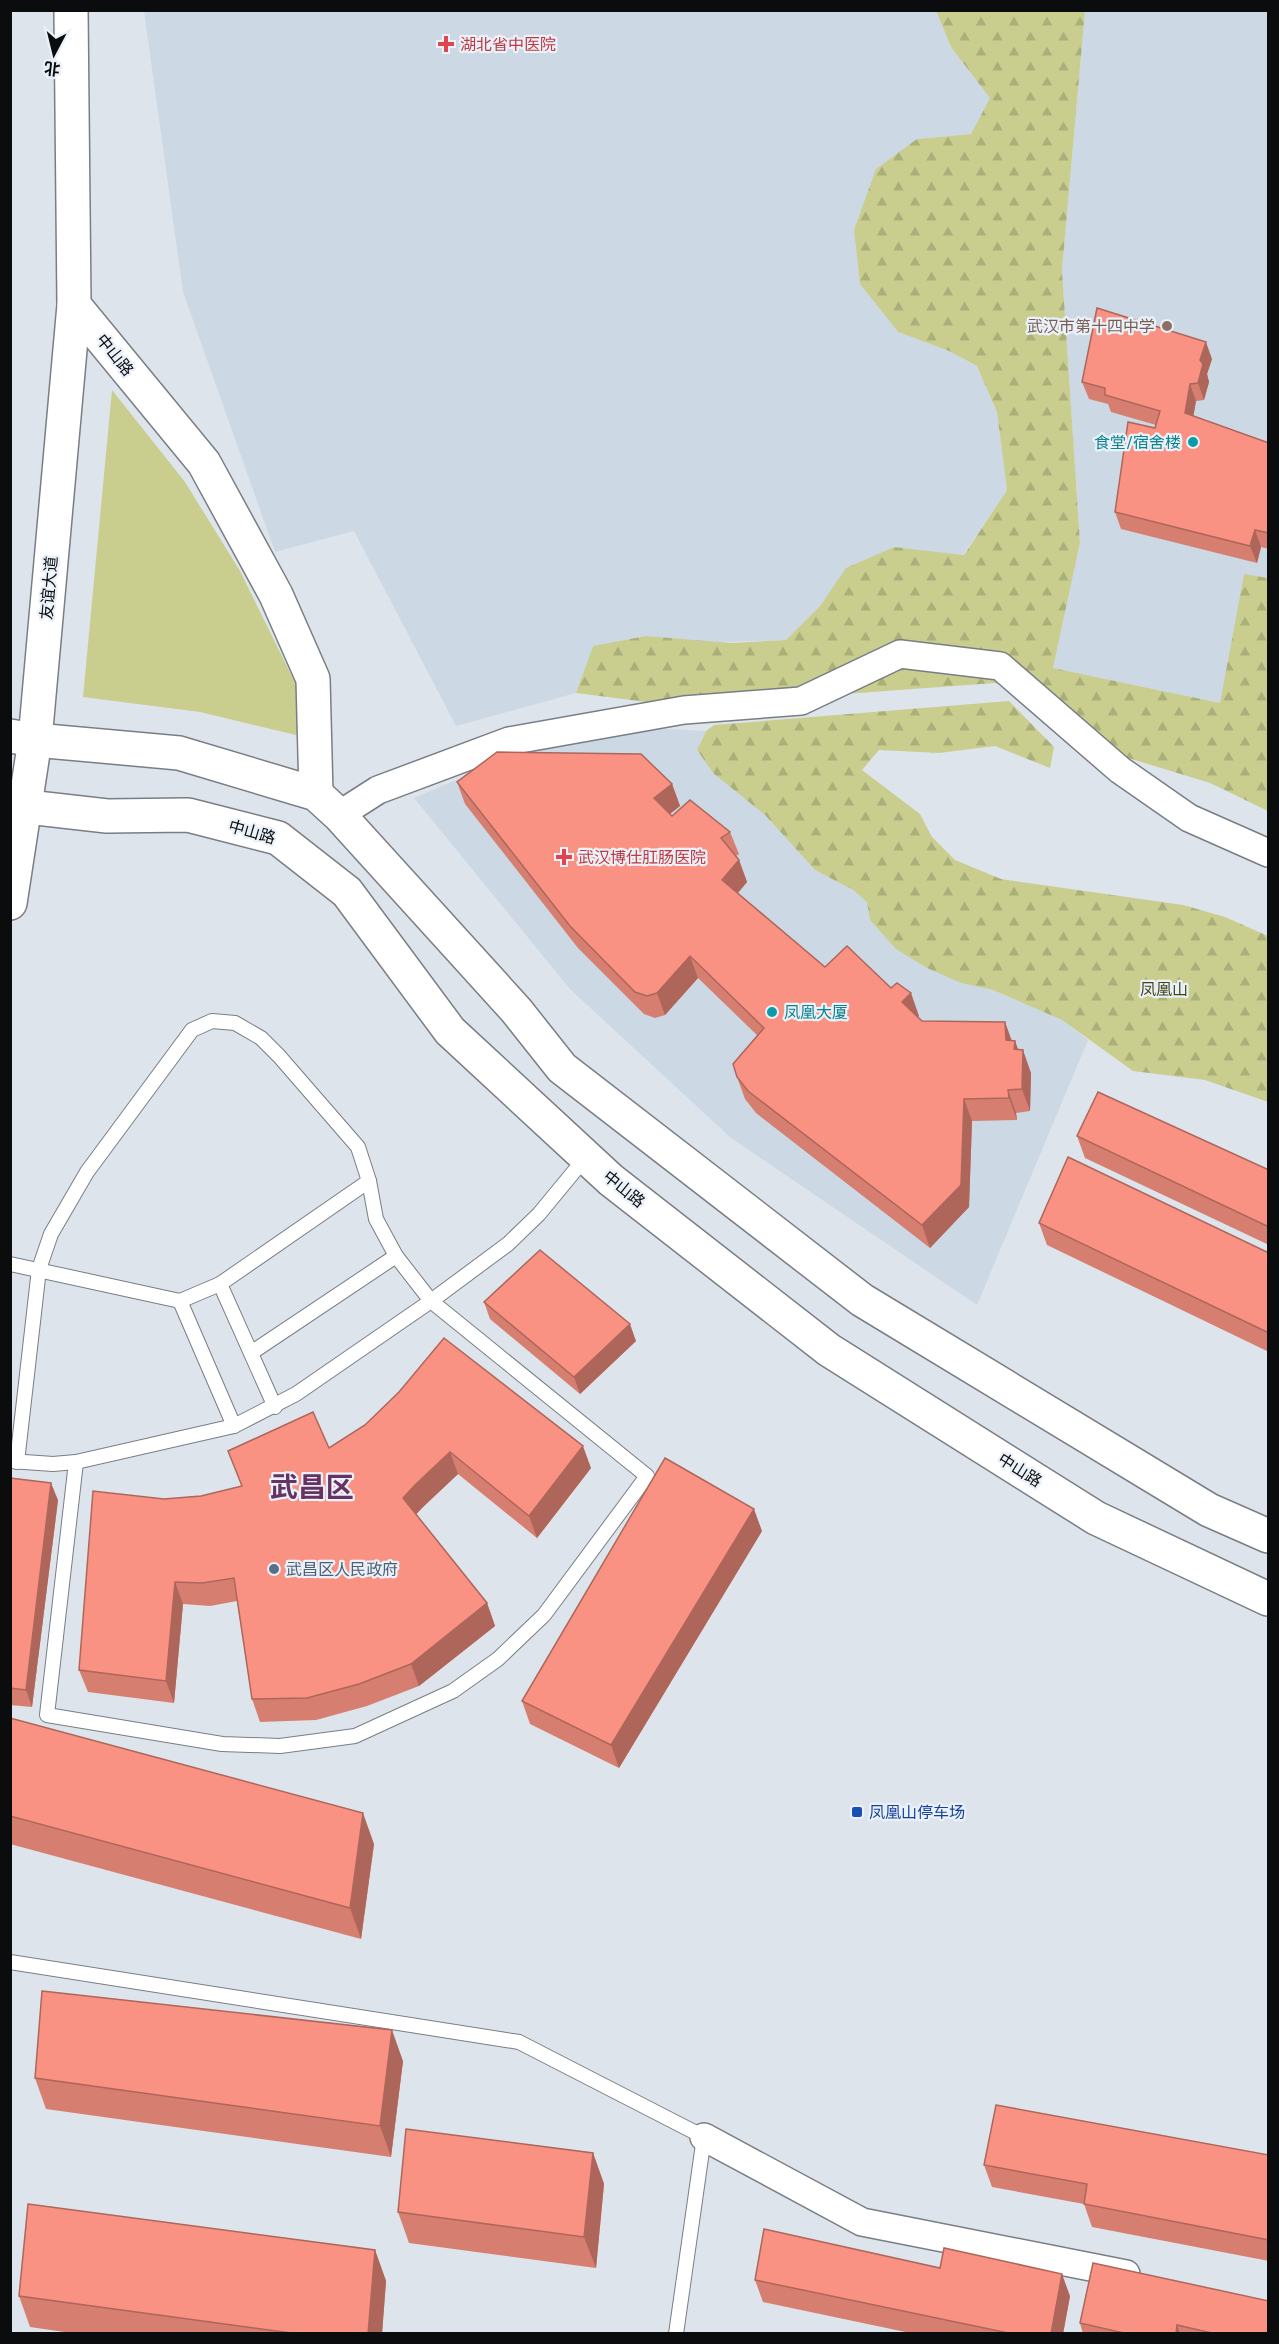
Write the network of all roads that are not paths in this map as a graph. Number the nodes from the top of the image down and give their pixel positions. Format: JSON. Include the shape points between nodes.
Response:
{"nodes":[{"id":1,"x":71,"y":10,"type":"edge"},
{"id":2,"x":74,"y":304,"type":"junction"},
{"id":3,"x":23,"y":738,"type":"edge"},
{"id":4,"x":328,"y":804,"type":"junction"},
{"id":5,"x":17,"y":806,"type":"edge"},
{"id":6,"x":1269,"y":853,"type":"edge"},
{"id":7,"x":10,"y":903,"type":"edge"},
{"id":8,"x":586,"y":1157,"type":"junction"},
{"id":9,"x":369,"y":1181,"type":"junction"},
{"id":10,"x":396,"y":1256,"type":"junction"},
{"id":11,"x":10,"y":1264,"type":"edge"},
{"id":12,"x":39,"y":1269,"type":"junction"},
{"id":13,"x":220,"y":1284,"type":"junction"},
{"id":14,"x":180,"y":1301,"type":"junction"},
{"id":15,"x":431,"y":1302,"type":"junction"},
{"id":16,"x":251,"y":1353,"type":"junction"},
{"id":17,"x":275,"y":1407,"type":"junction"},
{"id":18,"x":234,"y":1426,"type":"junction"},
{"id":19,"x":14,"y":1461,"type":"edge"},
{"id":20,"x":76,"y":1462,"type":"junction"},
{"id":21,"x":1269,"y":1536,"type":"edge"},
{"id":22,"x":1269,"y":1599,"type":"edge"},
{"id":23,"x":10,"y":1962,"type":"edge"},
{"id":24,"x":704,"y":2137,"type":"junction"},
{"id":25,"x":1152,"y":2280,"type":"edge"},
{"id":26,"x":676,"y":2334,"type":"edge"}],
"edges":[{"from":1,"to":2,"type":"main road","name":"友谊大道"},
{"from":2,"to":3,"type":"main road","name":"友谊大道"},
{"from":2,"to":4,"type":"main road","name":"中山路","via":[[204,464],[276,595],[313,679]]},
{"from":3,"to":4,"type":"main road","via":[[179,753]]},
{"from":3,"to":5,"type":"main road","name":"友谊大道"},
{"from":4,"to":6,"type":"street","via":[[378,790],[509,741],[684,710],[801,700],[900,654],[999,666],[1120,770],[1189,818]]},
{"from":4,"to":21,"type":"main road","via":[[516,1010],[562,1068],[862,1300],[1209,1510]]},
{"from":5,"to":7,"type":"main road","name":"友谊大道"},
{"from":5,"to":8,"type":"main road","name":"中山路","via":[[107,816],[188,815],[278,838],[347,892],[450,1031]]},
{"from":8,"to":15,"type":"lane","via":[[539,1214],[508,1244]]},
{"from":8,"to":22,"type":"main road","name":"中山路","via":[[829,1350],[1096,1518]]},
{"from":9,"to":10,"type":"lane","via":[[376,1219]]},
{"from":9,"to":12,"type":"lane","via":[[358,1147],[279,1056],[261,1038],[236,1023],[212,1021],[192,1030],[87,1172],[51,1234]]},
{"from":9,"to":13,"type":"lane"},
{"from":10,"to":15,"type":"lane"},
{"from":10,"to":16,"type":"lane"},
{"from":11,"to":12,"type":"lane"},
{"from":12,"to":14,"type":"lane"},
{"from":12,"to":19,"type":"lane"},
{"from":13,"to":14,"type":"lane"},
{"from":13,"to":16,"type":"lane"},
{"from":14,"to":18,"type":"lane"},
{"from":15,"to":17,"type":"lane"},
{"from":15,"to":20,"type":"lane","via":[[647,1476],[544,1615],[498,1659],[453,1691],[354,1736],[280,1746],[211,1743],[47,1714]]},
{"from":16,"to":17,"type":"lane"},
{"from":17,"to":18,"type":"lane"},
{"from":18,"to":20,"type":"lane"},
{"from":19,"to":20,"type":"lane"},
{"from":23,"to":24,"type":"lane","via":[[519,2042]]},
{"from":24,"to":25,"type":"street","via":[[862,2222]]},
{"from":24,"to":26,"type":"lane"}]}
